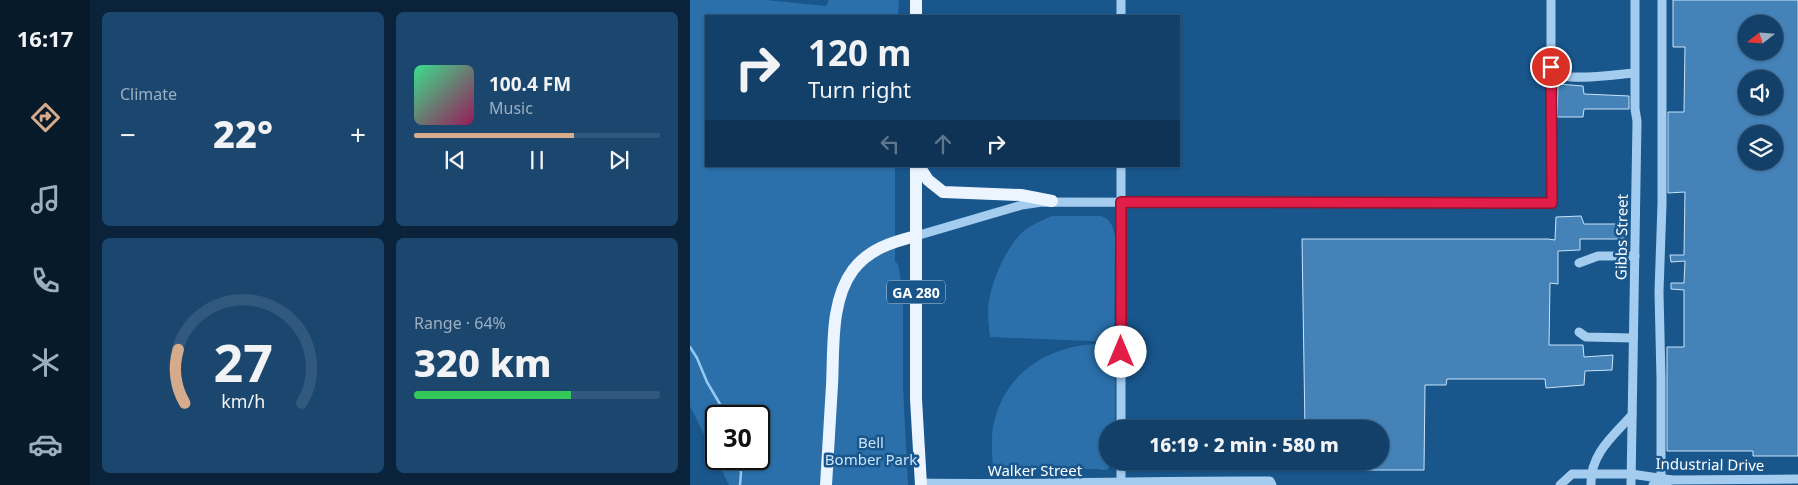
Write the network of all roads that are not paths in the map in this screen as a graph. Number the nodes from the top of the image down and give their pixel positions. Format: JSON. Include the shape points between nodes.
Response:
{"nodes":[{"id":1,"x":916,"y":0,"type":"edge"},
{"id":2,"x":1121,"y":0,"type":"edge"},
{"id":3,"x":1551,"y":0,"type":"edge"},
{"id":4,"x":1635,"y":0,"type":"edge"},
{"id":5,"x":1662,"y":0,"type":"edge"},
{"id":6,"x":916,"y":15,"type":"edge"},
{"id":7,"x":1121,"y":15,"type":"edge"},
{"id":8,"x":1551,"y":67,"type":"junction"},
{"id":9,"x":1634,"y":73,"type":"junction"},
{"id":10,"x":918,"y":167,"type":"edge"},
{"id":11,"x":919,"y":167,"type":"edge"},
{"id":12,"x":1121,"y":167,"type":"edge"},
{"id":13,"x":1052,"y":201,"type":"junction"},
{"id":14,"x":1121,"y":202,"type":"junction"},
{"id":15,"x":916,"y":236,"type":"junction"},
{"id":16,"x":1635,"y":256,"type":"junction"},
{"id":17,"x":1579,"y":263,"type":"dead end"},
{"id":18,"x":1579,"y":332,"type":"dead end"},
{"id":19,"x":1633,"y":338,"type":"junction"},
{"id":20,"x":1632,"y":415,"type":"junction"},
{"id":21,"x":1121,"y":420,"type":"edge"},
{"id":22,"x":1121,"y":470,"type":"edge"},
{"id":23,"x":1631,"y":474,"type":"junction"},
{"id":24,"x":1661,"y":478,"type":"junction"},
{"id":25,"x":1591,"y":480,"type":"edge"},
{"id":26,"x":1672,"y":480,"type":"junction"},
{"id":27,"x":1798,"y":480,"type":"edge"},
{"id":28,"x":1121,"y":483,"type":"junction"},
{"id":29,"x":1236,"y":483,"type":"edge"},
{"id":30,"x":1271,"y":483,"type":"edge"},
{"id":31,"x":921,"y":484,"type":"edge"},
{"id":32,"x":826,"y":485,"type":"edge"},
{"id":33,"x":1569,"y":485,"type":"edge"},
{"id":34,"x":1631,"y":485,"type":"edge"},
{"id":35,"x":1653,"y":485,"type":"edge"}],
"edges":[{"from":1,"to":6,"type":"main road"},
{"from":2,"to":7,"type":"street"},
{"from":3,"to":8,"type":"street"},
{"from":4,"to":9,"type":"street","name":"Gibbs Street"},
{"from":5,"to":24,"type":"street"},
{"from":8,"to":9,"type":"street","via":[[1557,74],[1567,76]]},
{"from":8,"to":14,"type":"street","via":[[1552,203]]},
{"from":9,"to":16,"type":"street","name":"Gibbs Street"},
{"from":10,"to":15,"type":"main road","number":"GA 280"},
{"from":11,"to":13,"type":"main road","via":[[943,192],[1021,194]]},
{"from":12,"to":14,"type":"street"},
{"from":13,"to":14,"type":"street"},
{"from":13,"to":15,"type":"street","via":[[1022,205]]},
{"from":14,"to":21,"type":"street"},
{"from":15,"to":31,"type":"main road","number":"GA 280","via":[[916,399]]},
{"from":15,"to":32,"type":"main road","via":[[869,254],[854,269],[842,292],[836,323]]},
{"from":16,"to":17,"type":"street","via":[[1598,256]]},
{"from":16,"to":19,"type":"street","name":"Gibbs Street"},
{"from":18,"to":19,"type":"street","via":[[1586,337]]},
{"from":19,"to":20,"type":"street","name":"Gibbs Street"},
{"from":20,"to":23,"type":"street","name":"Gibbs Street"},
{"from":20,"to":25,"type":"street","via":[[1600,451]]},
{"from":22,"to":28,"type":"street"},
{"from":23,"to":24,"type":"street","name":"Industrial Drive"},
{"from":23,"to":25,"type":"street","name":"Industrial Drive"},
{"from":23,"to":34,"type":"street","name":"Gibbs Street"},
{"from":24,"to":26,"type":"street","name":"Industrial Drive"},
{"from":25,"to":33,"type":"street","name":"Industrial Drive","via":[[1572,474],[1560,485]]},
{"from":26,"to":27,"type":"street","name":"Industrial Drive"},
{"from":26,"to":35,"type":"street"},
{"from":28,"to":29,"type":"street","name":"Walker Street"},
{"from":28,"to":31,"type":"street","name":"Walker Street"},
{"from":29,"to":30,"type":"street","name":"Walker Street"}]}
